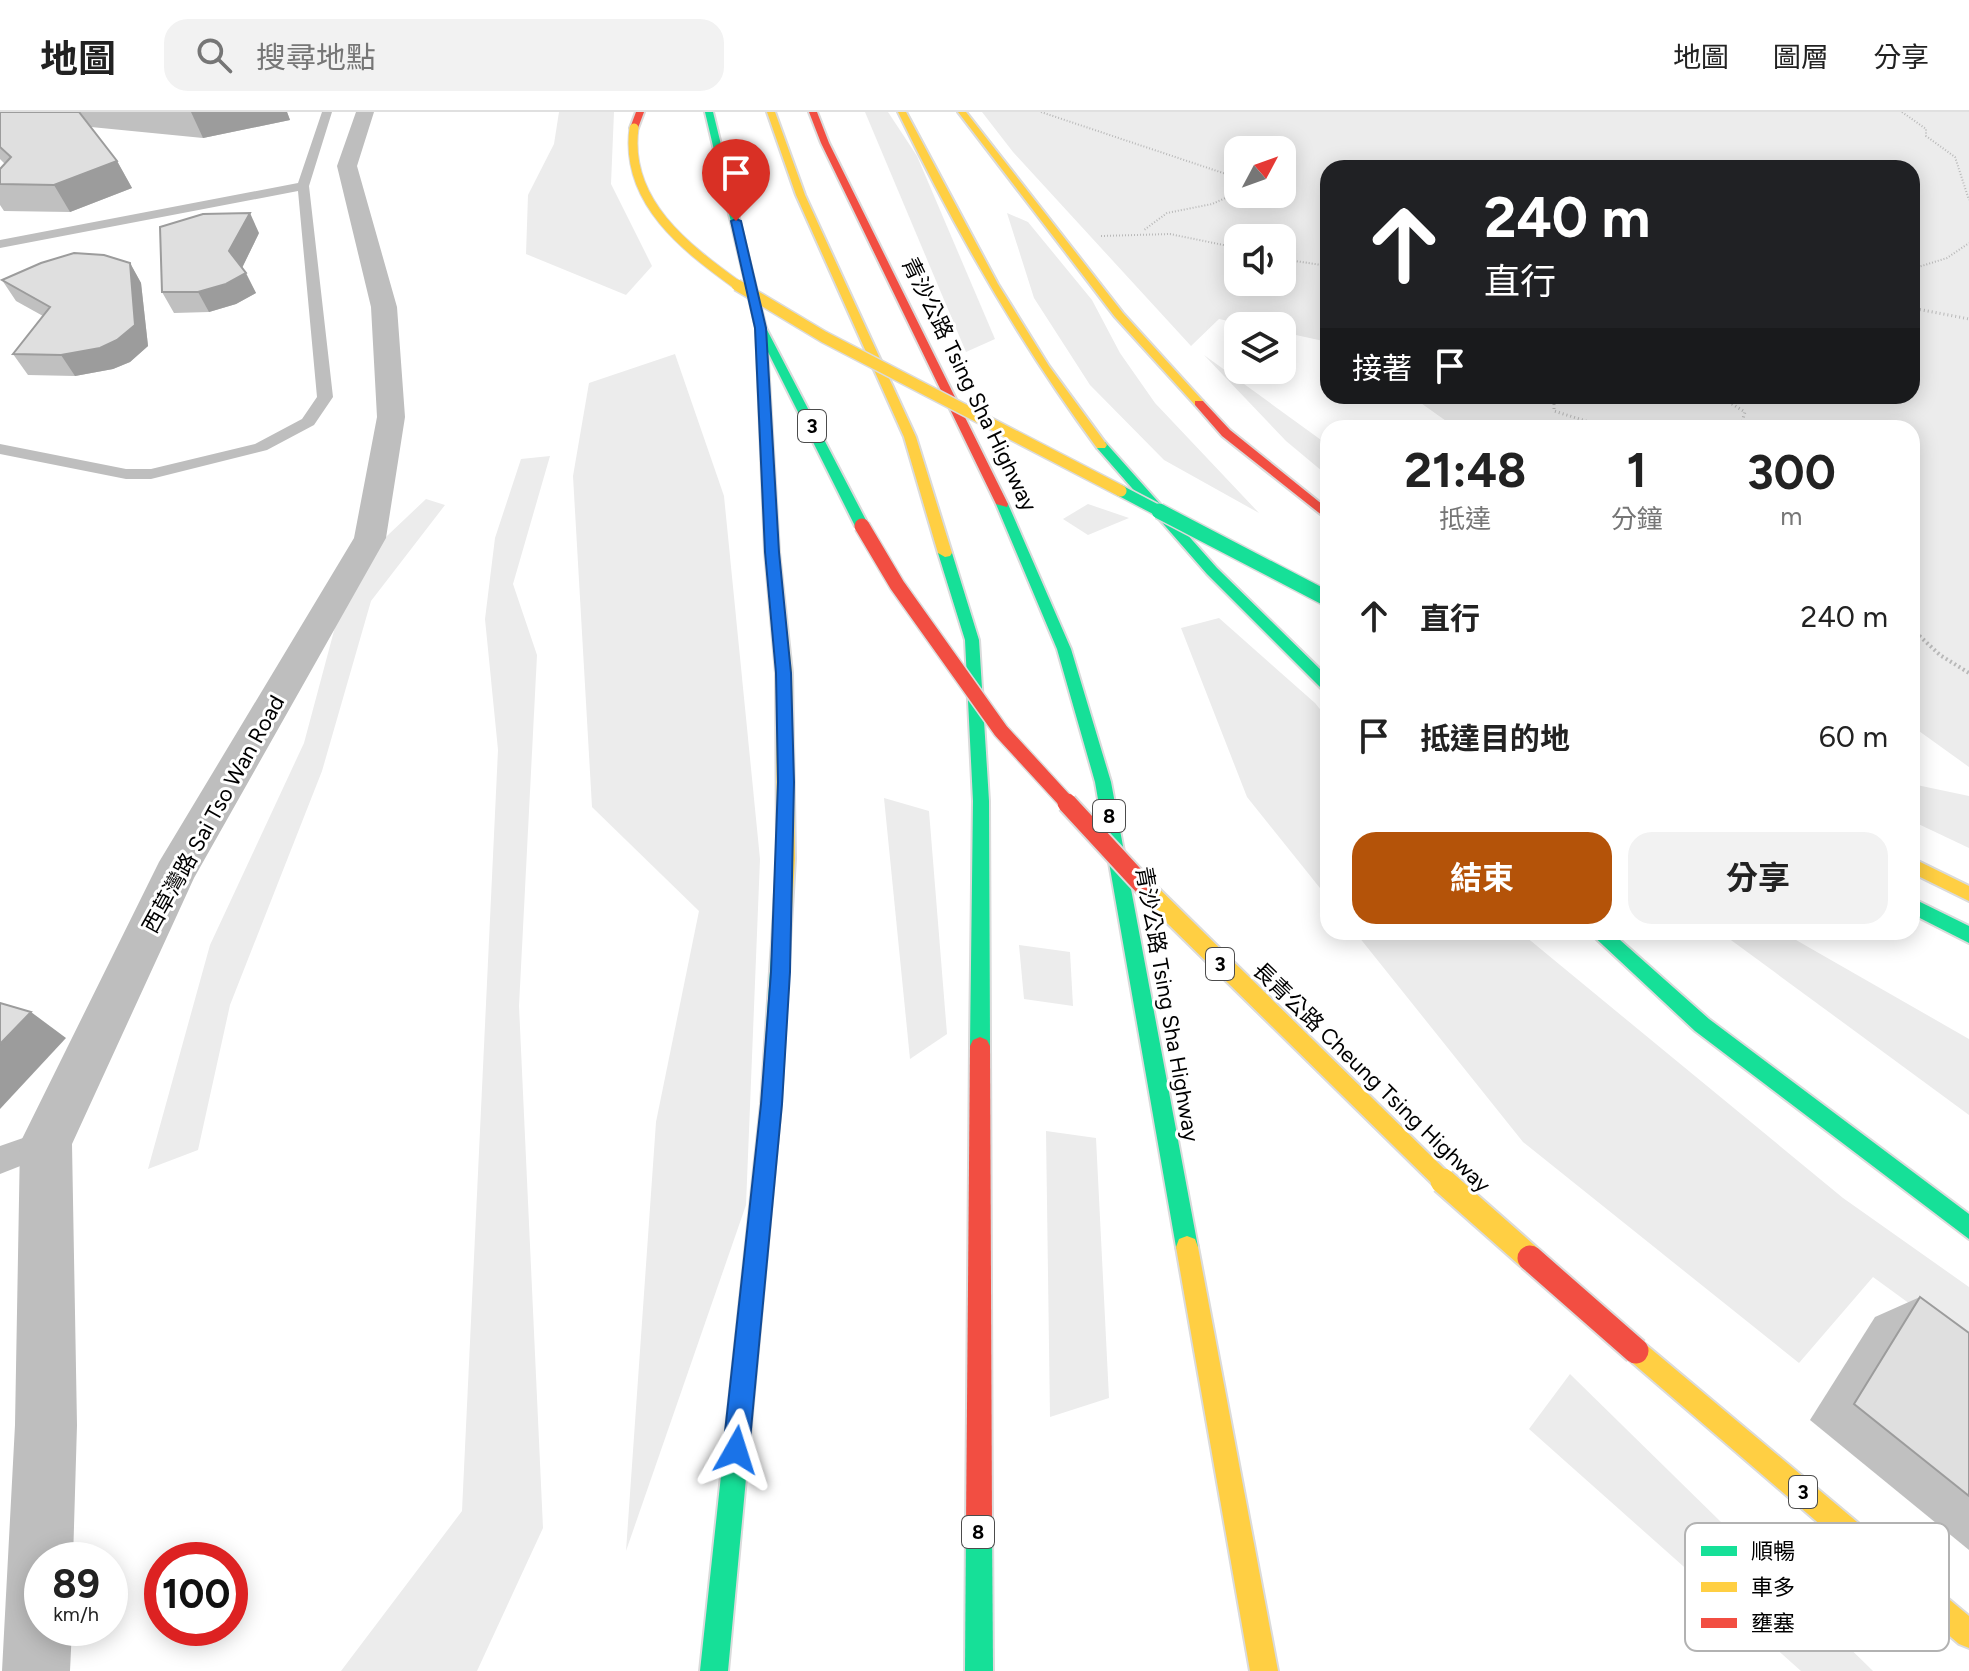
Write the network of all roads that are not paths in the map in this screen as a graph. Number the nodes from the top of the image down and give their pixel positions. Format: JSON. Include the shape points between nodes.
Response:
{"nodes":[{"id":1,"x":313,"y":112,"type":"edge"},
{"id":2,"x":365,"y":112,"type":"edge"},
{"id":3,"x":640,"y":112,"type":"edge"},
{"id":4,"x":709,"y":112,"type":"edge"},
{"id":5,"x":771,"y":112,"type":"edge"},
{"id":6,"x":813,"y":112,"type":"edge"},
{"id":7,"x":902,"y":112,"type":"edge"},
{"id":8,"x":962,"y":112,"type":"edge"},
{"id":9,"x":325,"y":119,"type":"edge"},
{"id":10,"x":303,"y":186,"type":"junction"},
{"id":11,"x":0,"y":244,"type":"edge"},
{"id":12,"x":761,"y":328,"type":"junction"},
{"id":13,"x":0,"y":449,"type":"edge"},
{"id":14,"x":1320,"y":509,"type":"edge"},
{"id":15,"x":1320,"y":595,"type":"edge"},
{"id":16,"x":1320,"y":678,"type":"edge"},
{"id":17,"x":1920,"y":869,"type":"edge"},
{"id":18,"x":1969,"y":894,"type":"edge"},
{"id":19,"x":1920,"y":909,"type":"edge"},
{"id":20,"x":1969,"y":935,"type":"edge"},
{"id":21,"x":1607,"y":940,"type":"edge"},
{"id":22,"x":46,"y":1143,"type":"junction"},
{"id":23,"x":0,"y":1160,"type":"edge"},
{"id":24,"x":1969,"y":1228,"type":"edge"},
{"id":25,"x":1838,"y":1523,"type":"edge"},
{"id":26,"x":1949,"y":1617,"type":"edge"},
{"id":27,"x":1969,"y":1634,"type":"edge"},
{"id":28,"x":36,"y":1671,"type":"edge"},
{"id":29,"x":714,"y":1671,"type":"edge"},
{"id":30,"x":979,"y":1671,"type":"edge"},
{"id":31,"x":1264,"y":1671,"type":"edge"}],
"edges":[{"from":1,"to":9,"type":"lane"},
{"from":2,"to":22,"type":"street","name":"西草灣路 Sai Tso Wan Road","via":[[347,166],[384,307],[391,417],[370,538],[174,874]]},
{"from":3,"to":15,"type":"highway","bridge":true,"via":[[631,154],[640,190],[672,231],[723,273],[867,357]]},
{"from":4,"to":12,"type":"highway","name":"長青公路 Cheung Tsing Highway","number":"3"},
{"from":5,"to":30,"type":"highway","number":"8","via":[[835,276],[910,437],[972,640],[981,801]]},
{"from":6,"to":31,"type":"highway","name":"青沙公路 Tsing Sha Highway","number":"8","via":[[1006,512],[1064,649],[1103,782]]},
{"from":7,"to":16,"type":"highway","via":[[989,282],[1040,362],[1113,459],[1231,592]]},
{"from":8,"to":14,"type":"highway","via":[[1119,315],[1226,433]]},
{"from":9,"to":10,"type":"lane"},
{"from":10,"to":11,"type":"lane"},
{"from":10,"to":13,"type":"lane","via":[[325,397],[308,422],[261,447],[151,474],[126,474]]},
{"from":12,"to":25,"type":"highway","name":"長青公路 Cheung Tsing Highway","number":"3","bridge":true,"via":[[897,585],[1001,731],[1140,883],[1420,1161]]},
{"from":12,"to":29,"type":"highway","via":[[784,673],[786,859],[771,1104]]},
{"from":17,"to":18,"type":"highway"},
{"from":19,"to":20,"type":"highway"},
{"from":21,"to":24,"type":"highway","via":[[1702,1025]]},
{"from":22,"to":23,"type":"lane"},
{"from":22,"to":28,"type":"street","name":"西草灣路 Sai Tso Wan Road","via":[[46,1425]]},
{"from":26,"to":27,"type":"highway","name":"長青公路 Cheung Tsing Highway","number":"3","bridge":true}]}
